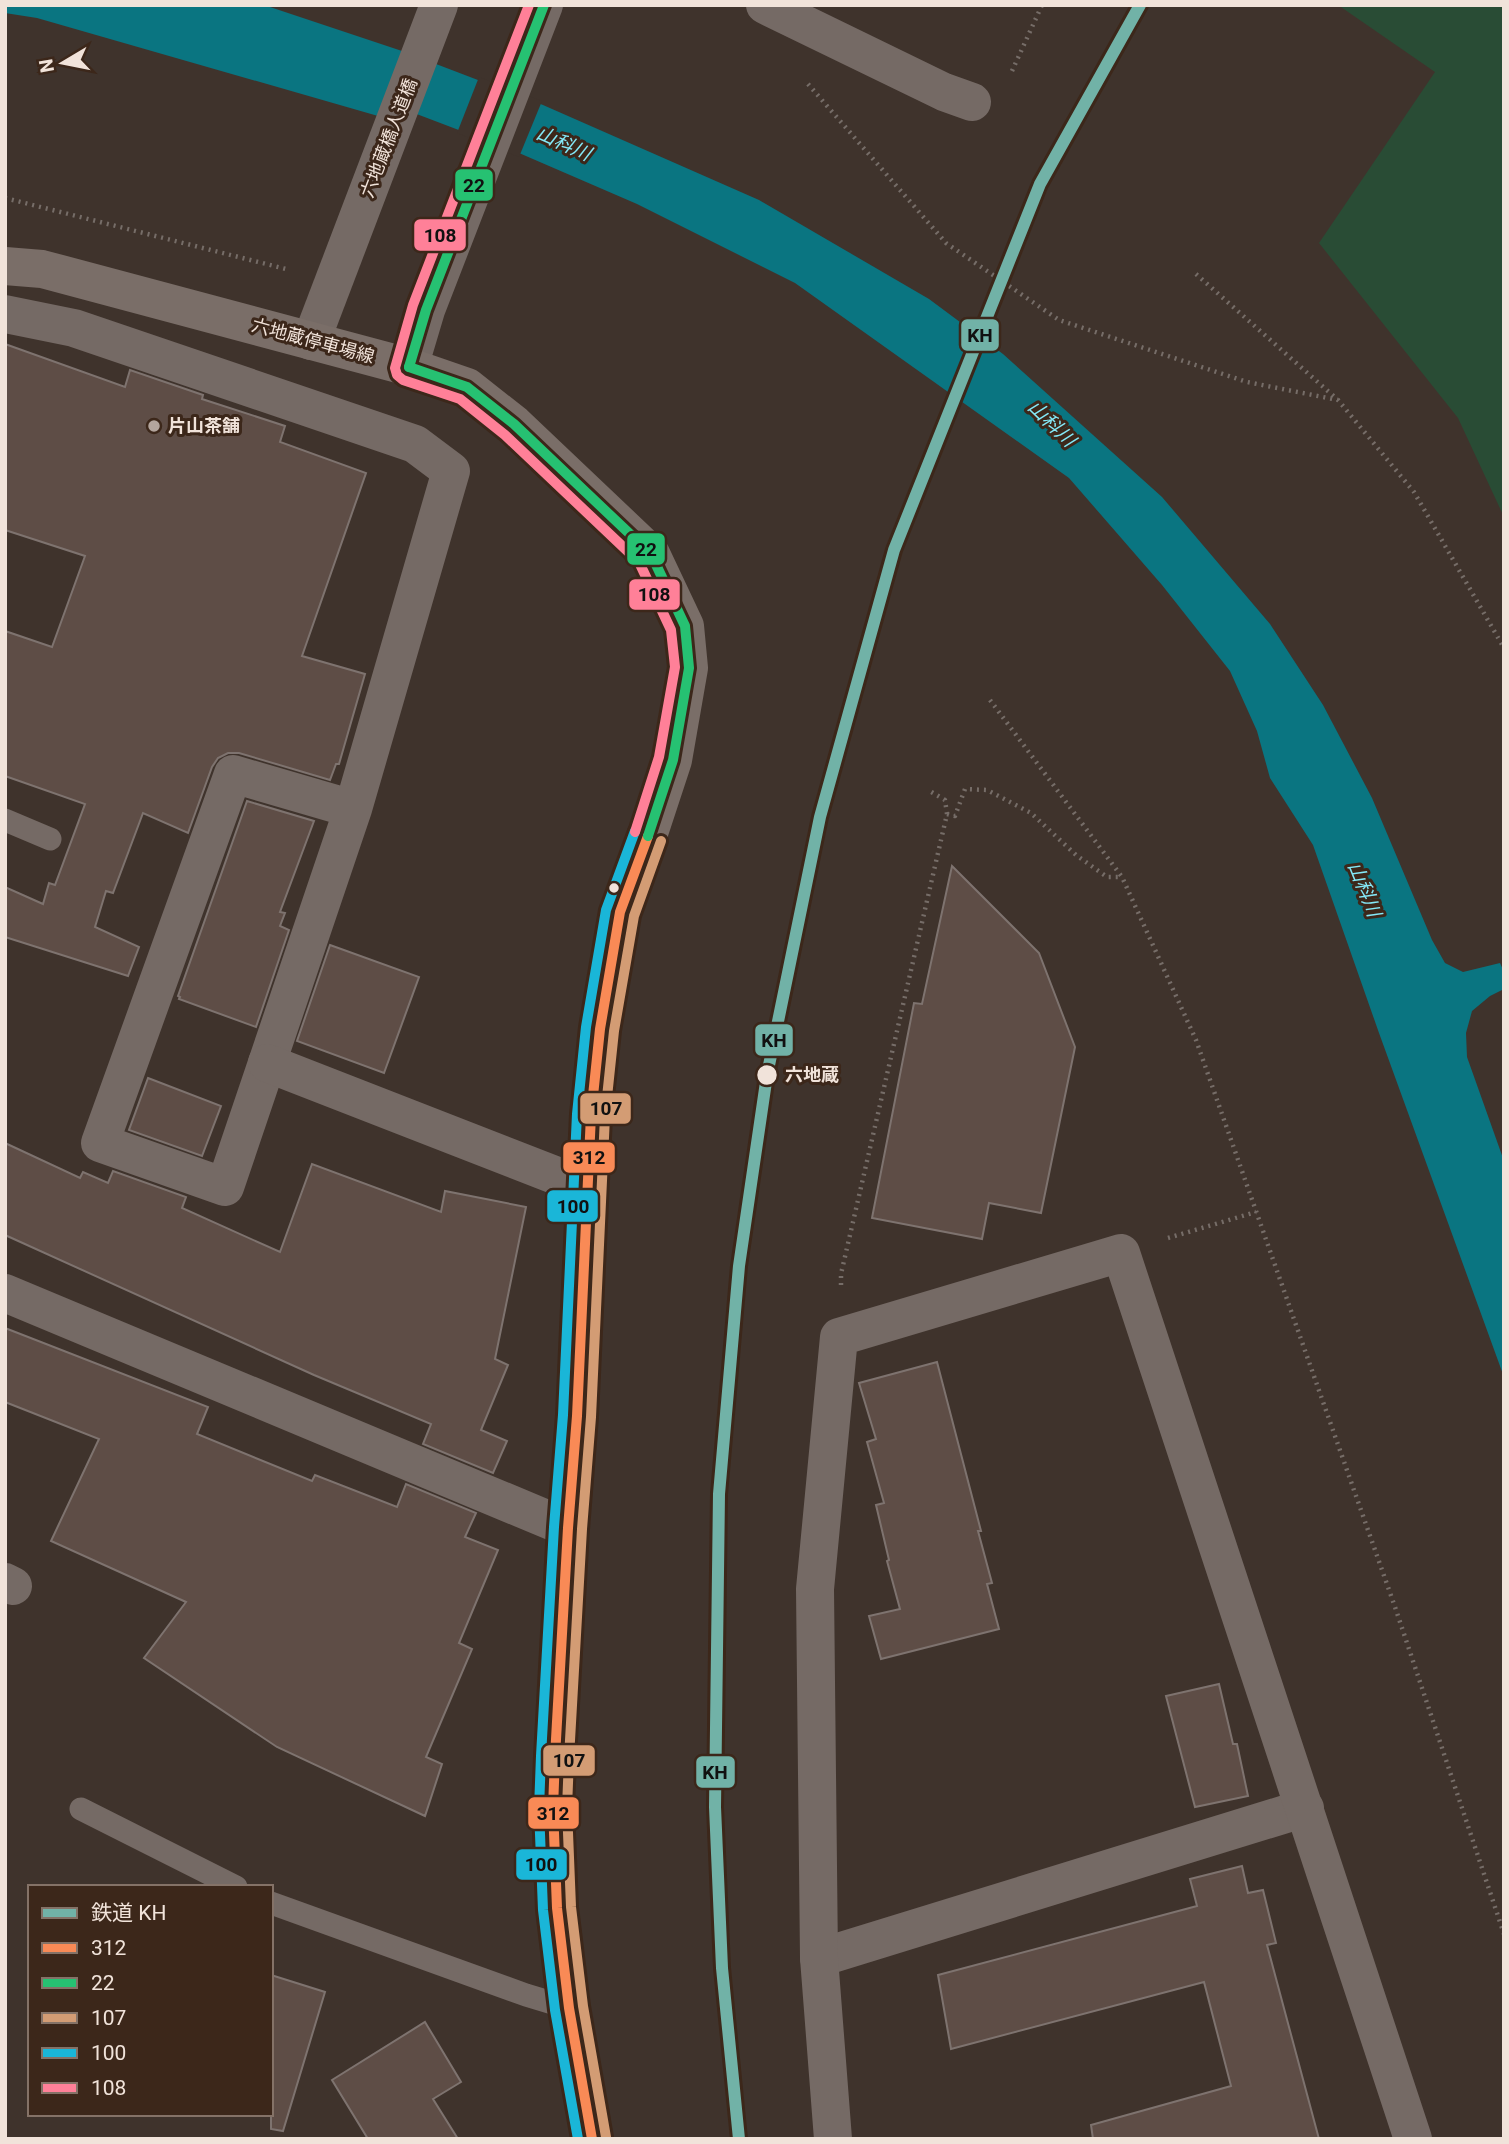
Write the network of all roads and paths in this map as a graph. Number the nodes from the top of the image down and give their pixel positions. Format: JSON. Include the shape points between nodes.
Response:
{"nodes":[{"id":1,"x":439,"y":5,"type":"edge"},
{"id":2,"x":544,"y":5,"type":"edge"},
{"id":3,"x":765,"y":5,"type":"edge"},
{"id":4,"x":1042,"y":5,"type":"edge"},
{"id":5,"x":972,"y":102,"type":"joint"},
{"id":6,"x":840,"y":123,"type":"dead end"},
{"id":7,"x":5,"y":198,"type":"edge"},
{"id":8,"x":5,"y":266,"type":"edge"},
{"id":9,"x":1196,"y":274,"type":"dead end"},
{"id":10,"x":337,"y":276,"type":"junction"},
{"id":11,"x":5,"y":314,"type":"edge"},
{"id":12,"x":311,"y":341,"type":"junction"},
{"id":13,"x":409,"y":367,"type":"junction"},
{"id":14,"x":1338,"y":400,"type":"junction"},
{"id":15,"x":1504,"y":649,"type":"edge"},
{"id":16,"x":990,"y":700,"type":"dead end"},
{"id":17,"x":928,"y":790,"type":"dead end"},
{"id":18,"x":353,"y":809,"type":"junction"},
{"id":19,"x":947,"y":814,"type":"junction"},
{"id":20,"x":5,"y":820,"type":"edge"},
{"id":21,"x":50,"y":839,"type":"dead end"},
{"id":22,"x":1122,"y":877,"type":"junction"},
{"id":23,"x":267,"y":1063,"type":"junction"},
{"id":24,"x":588,"y":1188,"type":"junction"},
{"id":25,"x":1256,"y":1212,"type":"junction"},
{"id":26,"x":1121,"y":1253,"type":"junction"},
{"id":27,"x":5,"y":1293,"type":"edge"},
{"id":28,"x":839,"y":1337,"type":"junction"},
{"id":29,"x":568,"y":1528,"type":"junction"},
{"id":30,"x":1305,"y":1808,"type":"junction"},
{"id":31,"x":81,"y":1810,"type":"dead end"},
{"id":32,"x":232,"y":1885,"type":"edge"},
{"id":33,"x":273,"y":1904,"type":"edge"},
{"id":34,"x":1504,"y":1934,"type":"edge"},
{"id":35,"x":819,"y":1958,"type":"junction"},
{"id":36,"x":569,"y":2008,"type":"junction"},
{"id":37,"x":592,"y":2139,"type":"edge"},
{"id":38,"x":833,"y":2139,"type":"edge"},
{"id":39,"x":1413,"y":2139,"type":"edge"}],
"edges":[{"from":1,"to":10,"type":"street","name":"六地蔵橋人道橋"},
{"from":2,"to":13,"type":"street","via":[[426,310]]},
{"from":3,"to":5,"type":"street"},
{"from":4,"to":5,"type":"path","via":[[1007,81],[991,96]]},
{"from":6,"to":14,"type":"path","via":[[946,243],[1059,320],[1247,382]]},
{"from":7,"to":10,"type":"path"},
{"from":8,"to":12,"type":"main road","name":"六地蔵停車場線","via":[[42,269]]},
{"from":9,"to":14,"type":"path"},
{"from":10,"to":12,"type":"street","name":"六地蔵橋人道橋"},
{"from":11,"to":18,"type":"street","via":[[74,328],[415,444],[451,471]]},
{"from":12,"to":13,"type":"main road","name":"六地蔵停車場線"},
{"from":13,"to":24,"type":"main road","name":"六地蔵停車場線","via":[[467,387],[514,424],[651,554],[685,626],[689,668],[673,760],[620,912],[600,1029]]},
{"from":14,"to":15,"type":"path","via":[[1414,492]]},
{"from":16,"to":22,"type":"path"},
{"from":17,"to":19,"type":"path","via":[[945,800]]},
{"from":18,"to":23,"type":"street"},
{"from":18,"to":23,"type":"street","via":[[233,774],[100,1143],[225,1187]]},
{"from":19,"to":22,"type":"path","via":[[954,816],[965,789],[987,790],[1031,813],[1107,877]]},
{"from":19,"to":28,"type":"path","via":[[841,1275]]},
{"from":20,"to":21,"type":"lane"},
{"from":22,"to":25,"type":"path","via":[[1196,1040]]},
{"from":23,"to":24,"type":"street"},
{"from":24,"to":29,"type":"main road","name":"六地蔵停車場線"},
{"from":25,"to":26,"type":"path"},
{"from":25,"to":34,"type":"path"},
{"from":26,"to":28,"type":"street"},
{"from":26,"to":30,"type":"street"},
{"from":27,"to":29,"type":"street"},
{"from":28,"to":35,"type":"street","via":[[816,1589]]},
{"from":29,"to":36,"type":"main road","name":"六地蔵停車場線","via":[[553,1808],[557,1908]]},
{"from":30,"to":35,"type":"street"},
{"from":30,"to":39,"type":"street"},
{"from":31,"to":32,"type":"lane"},
{"from":33,"to":36,"type":"lane"},
{"from":35,"to":38,"type":"street"},
{"from":36,"to":37,"type":"main road","name":"六地蔵停車場線"}]}
